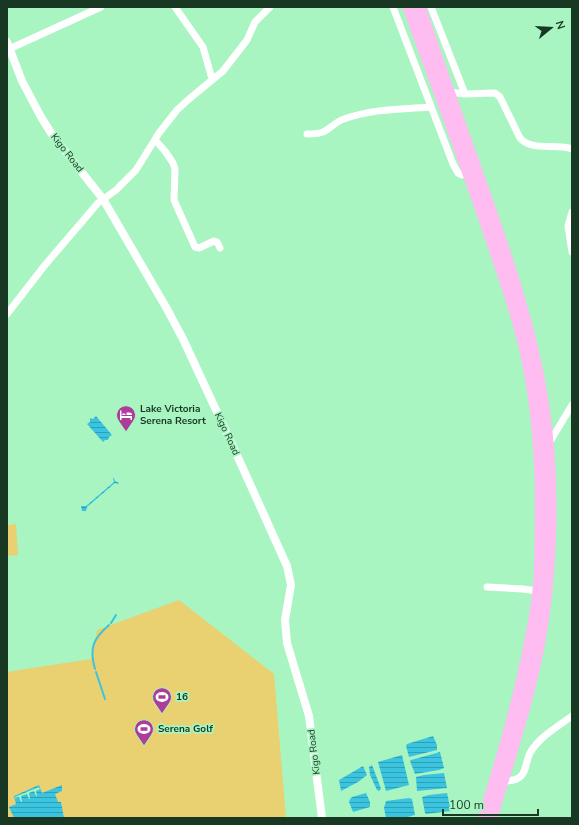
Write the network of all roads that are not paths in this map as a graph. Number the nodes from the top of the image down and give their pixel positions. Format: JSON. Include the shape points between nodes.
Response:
{"nodes":[{"id":1,"x":101,"y":7,"type":"edge"},
{"id":2,"x":175,"y":7,"type":"edge"},
{"id":3,"x":270,"y":7,"type":"edge"},
{"id":4,"x":393,"y":7,"type":"edge"},
{"id":5,"x":408,"y":7,"type":"edge"},
{"id":6,"x":420,"y":7,"type":"edge"},
{"id":7,"x":431,"y":7,"type":"edge"},
{"id":8,"x":8,"y":46,"type":"edge"},
{"id":9,"x":212,"y":79,"type":"junction"},
{"id":10,"x":449,"y":92,"type":"junction"},
{"id":11,"x":465,"y":94,"type":"junction"},
{"id":12,"x":431,"y":107,"type":"junction"},
{"id":13,"x":307,"y":134,"type":"dead end"},
{"id":14,"x":154,"y":140,"type":"junction"},
{"id":15,"x":572,"y":149,"type":"edge"},
{"id":16,"x":468,"y":173,"type":"junction"},
{"id":17,"x":103,"y":199,"type":"junction"},
{"id":18,"x":572,"y":212,"type":"edge"},
{"id":19,"x":220,"y":248,"type":"dead end"},
{"id":20,"x":572,"y":252,"type":"edge"},
{"id":21,"x":7,"y":314,"type":"edge"},
{"id":22,"x":572,"y":405,"type":"edge"},
{"id":23,"x":548,"y":445,"type":"junction"},
{"id":24,"x":487,"y":588,"type":"dead end"},
{"id":25,"x":537,"y":591,"type":"junction"},
{"id":26,"x":572,"y":716,"type":"edge"},
{"id":27,"x":503,"y":781,"type":"junction"},
{"id":28,"x":322,"y":818,"type":"edge"},
{"id":29,"x":483,"y":818,"type":"edge"},
{"id":30,"x":492,"y":818,"type":"edge"}],
"edges":[{"from":1,"to":8,"type":"street"},
{"from":2,"to":9,"type":"street","via":[[203,47]]},
{"from":3,"to":9,"type":"street","via":[[255,22],[247,40],[223,71]]},
{"from":4,"to":12,"type":"street"},
{"from":5,"to":16,"type":"highway"},
{"from":6,"to":10,"type":"highway"},
{"from":7,"to":11,"type":"street"},
{"from":8,"to":17,"type":"street","name":"Kigo Road","via":[[22,81],[41,117]]},
{"from":9,"to":14,"type":"street","via":[[177,110]]},
{"from":10,"to":11,"type":"street"},
{"from":10,"to":23,"type":"highway","via":[[519,296],[539,380]]},
{"from":11,"to":15,"type":"street","via":[[498,95],[520,138],[530,146]]},
{"from":12,"to":13,"type":"street","via":[[360,114],[343,119],[324,132]]},
{"from":12,"to":16,"type":"street","via":[[458,173]]},
{"from":14,"to":17,"type":"street","via":[[136,170]]},
{"from":14,"to":19,"type":"street","via":[[173,163],[174,200],[195,247],[199,248],[214,241]]},
{"from":16,"to":25,"type":"highway","via":[[513,308],[532,387],[542,492]]},
{"from":17,"to":21,"type":"street","via":[[45,265]]},
{"from":17,"to":28,"type":"street","name":"Kigo Road","via":[[183,339],[286,566],[291,585],[286,643],[309,716]]},
{"from":18,"to":20,"type":"street","via":[[568,226]]},
{"from":22,"to":23,"type":"street"},
{"from":23,"to":27,"type":"highway","via":[[550,527],[543,620],[520,726]]},
{"from":24,"to":25,"type":"street"},
{"from":25,"to":29,"type":"highway","via":[[527,659]]},
{"from":26,"to":27,"type":"street","via":[[541,739],[529,754],[522,776]]},
{"from":27,"to":30,"type":"highway"}]}
